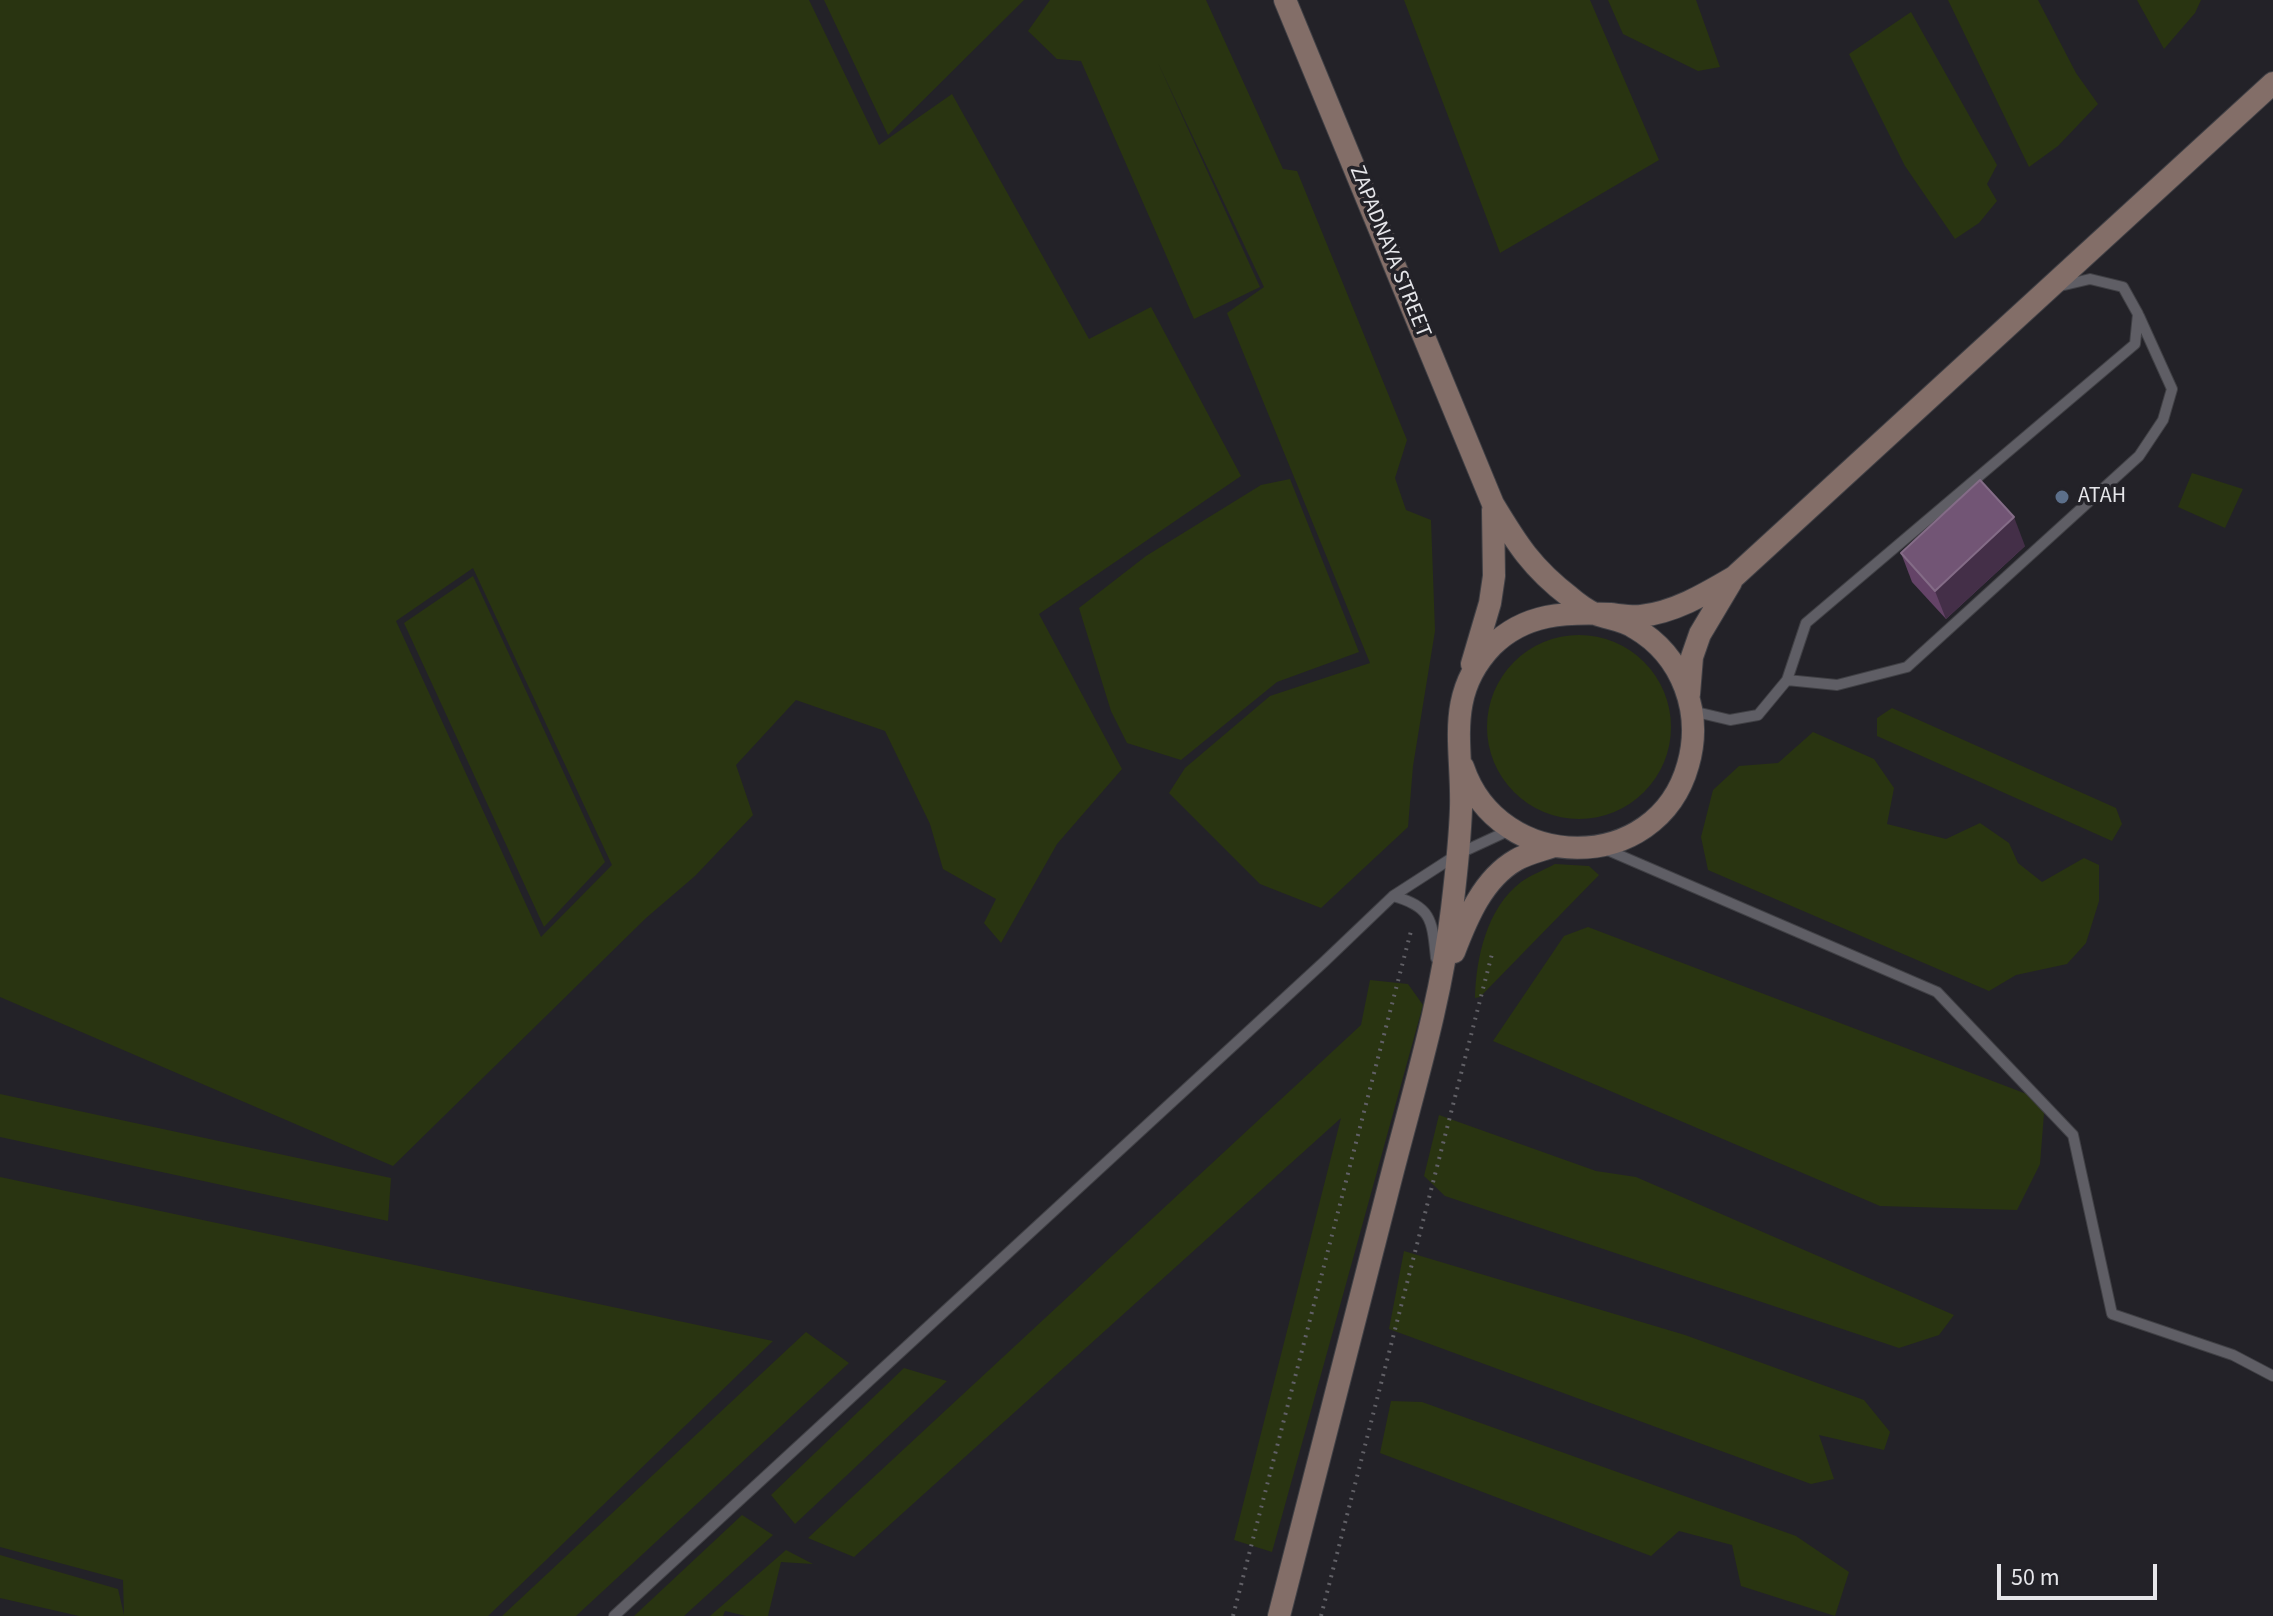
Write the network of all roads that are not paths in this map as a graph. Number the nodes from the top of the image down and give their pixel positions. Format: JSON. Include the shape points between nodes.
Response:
{"nodes":[{"id":1,"x":1285,"y":0,"type":"edge"},
{"id":2,"x":2273,"y":83,"type":"edge"},
{"id":3,"x":2047,"y":289,"type":"junction"},
{"id":4,"x":2138,"y":314,"type":"junction"},
{"id":5,"x":1493,"y":504,"type":"junction"},
{"id":6,"x":1734,"y":577,"type":"junction"},
{"id":7,"x":1594,"y":613,"type":"junction"},
{"id":8,"x":1787,"y":680,"type":"junction"},
{"id":9,"x":1461,"y":701,"type":"junction"},
{"id":10,"x":1690,"y":703,"type":"junction"},
{"id":11,"x":1460,"y":758,"type":"junction"},
{"id":12,"x":1510,"y":830,"type":"junction"},
{"id":13,"x":1600,"y":846,"type":"junction"},
{"id":14,"x":1551,"y":847,"type":"junction"},
{"id":15,"x":1458,"y":854,"type":"junction"},
{"id":16,"x":1393,"y":896,"type":"junction"},
{"id":17,"x":1440,"y":989,"type":"junction"},
{"id":18,"x":2273,"y":1376,"type":"edge"},
{"id":19,"x":614,"y":1616,"type":"edge"},
{"id":20,"x":1279,"y":1616,"type":"edge"}],
"edges":[{"from":1,"to":5,"type":"main road","name":"ZAPADNAYA STREET"},
{"from":2,"to":3,"type":"main road"},
{"from":3,"to":4,"type":"lane","via":[[2090,279],[2123,287]]},
{"from":3,"to":6,"type":"main road"},
{"from":4,"to":8,"type":"lane","via":[[2135,344],[1806,623]]},
{"from":4,"to":8,"type":"lane","via":[[2172,389],[2163,420],[2139,456],[1907,667],[1837,685]]},
{"from":5,"to":7,"type":"main road","name":"ZAPADNAYA STREET","via":[[1529,562]]},
{"from":5,"to":9,"type":"main road","name":"ZAPADNAYA STREET","via":[[1490,603]]},
{"from":6,"to":7,"type":"main road","via":[[1698,599],[1640,617]]},
{"from":6,"to":10,"type":"main road","via":[[1700,634],[1692,657]]},
{"from":7,"to":9,"type":"main road","via":[[1550,614],[1510,631],[1479,661]]},
{"from":7,"to":10,"type":"main road","via":[[1615,618],[1653,640],[1668,656]]},
{"from":8,"to":10,"type":"lane","via":[[1758,715],[1730,720]]},
{"from":9,"to":11,"type":"main road"},
{"from":10,"to":13,"type":"main road","via":[[1693,744],[1678,790],[1644,827]]},
{"from":11,"to":12,"type":"main road","via":[[1479,799]]},
{"from":11,"to":15,"type":"main road"},
{"from":12,"to":14,"type":"main road"},
{"from":12,"to":15,"type":"lane"},
{"from":13,"to":14,"type":"main road"},
{"from":13,"to":18,"type":"lane","via":[[1937,992],[2073,1135],[2112,1314],[2233,1355]]},
{"from":14,"to":17,"type":"main road","via":[[1518,858],[1493,879],[1473,907]]},
{"from":15,"to":16,"type":"lane"},
{"from":15,"to":17,"type":"main road"},
{"from":16,"to":17,"type":"lane","via":[[1416,902],[1426,912]]},
{"from":16,"to":19,"type":"lane"},
{"from":17,"to":20,"type":"main road"}]}
